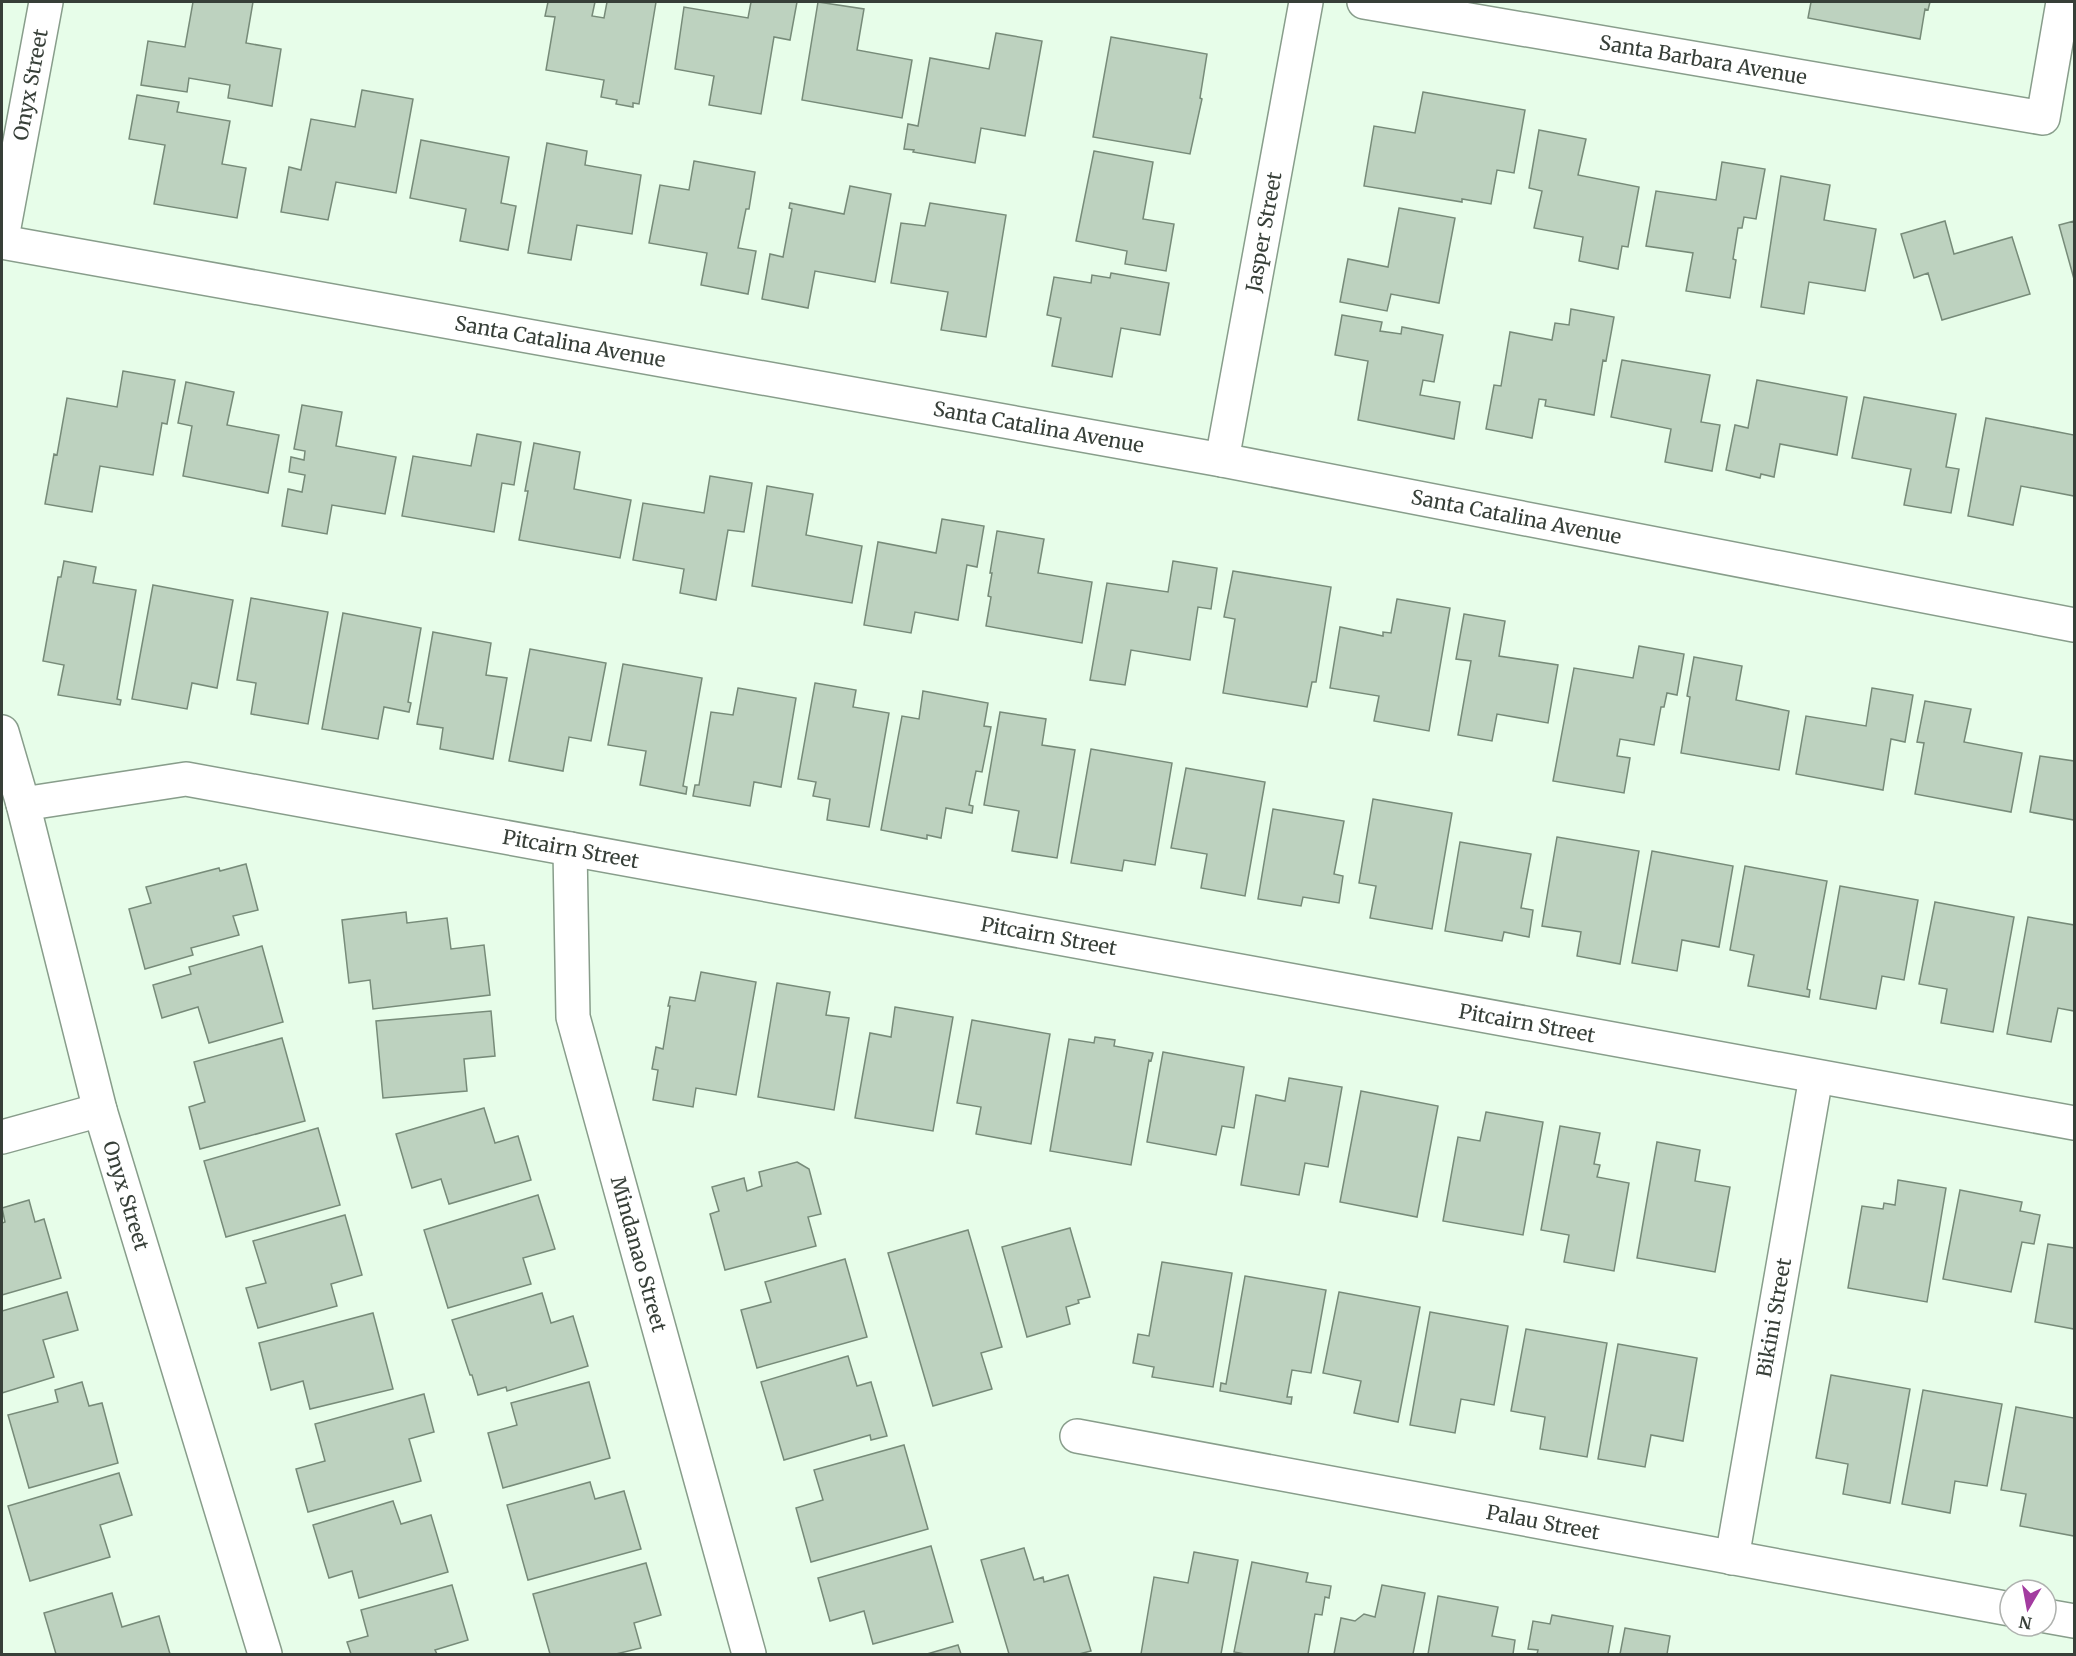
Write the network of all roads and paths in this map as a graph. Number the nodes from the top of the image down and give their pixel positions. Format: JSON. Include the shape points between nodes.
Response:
{"nodes":[{"id":1,"x":46,"y":2,"type":"edge"},
{"id":2,"x":1306,"y":2,"type":"edge"},
{"id":3,"x":1364,"y":2,"type":"edge"},
{"id":4,"x":2063,"y":2,"type":"edge"},
{"id":5,"x":2,"y":240,"type":"edge"},
{"id":6,"x":1222,"y":460,"type":"junction"},
{"id":7,"x":2074,"y":624,"type":"edge"},
{"id":8,"x":2,"y":732,"type":"edge"},
{"id":9,"x":23,"y":804,"type":"junction"},
{"id":10,"x":570,"y":849,"type":"junction"},
{"id":11,"x":1816,"y":1077,"type":"junction"},
{"id":12,"x":100,"y":1110,"type":"junction"},
{"id":13,"x":2074,"y":1123,"type":"edge"},
{"id":14,"x":2,"y":1137,"type":"edge"},
{"id":15,"x":1077,"y":1436,"type":"dead end"},
{"id":16,"x":1732,"y":1558,"type":"junction"},
{"id":17,"x":1998,"y":1607,"type":"edge"},
{"id":18,"x":2058,"y":1618,"type":"edge"},
{"id":19,"x":2074,"y":1621,"type":"edge"},
{"id":20,"x":265,"y":1654,"type":"edge"},
{"id":21,"x":748,"y":1654,"type":"edge"}],
"edges":[{"from":1,"to":5,"type":"street","name":"Onyx Street"},
{"from":2,"to":6,"type":"street","name":"Jasper Street"},
{"from":3,"to":4,"type":"street","name":"Santa Barbara Avenue","via":[[2043,118]]},
{"from":5,"to":6,"type":"street","name":"Santa Catalina Avenue"},
{"from":6,"to":7,"type":"street","name":"Santa Catalina Avenue"},
{"from":8,"to":9,"type":"street","name":"Onyx Street"},
{"from":9,"to":10,"type":"street","name":"Pitcairn Street","via":[[186,779]]},
{"from":9,"to":12,"type":"street","name":"Onyx Street"},
{"from":10,"to":11,"type":"street","name":"Pitcairn Street"},
{"from":10,"to":21,"type":"street","name":"Mindanao Street","via":[[573,1017]]},
{"from":11,"to":13,"type":"street","name":"Pitcairn Street"},
{"from":11,"to":16,"type":"street","name":"Bikini Street"},
{"from":12,"to":14,"type":"street"},
{"from":12,"to":20,"type":"street","name":"Onyx Street"},
{"from":15,"to":16,"type":"street","name":"Palau Street"},
{"from":16,"to":17,"type":"street","name":"Palau Street"},
{"from":18,"to":19,"type":"street"}]}
